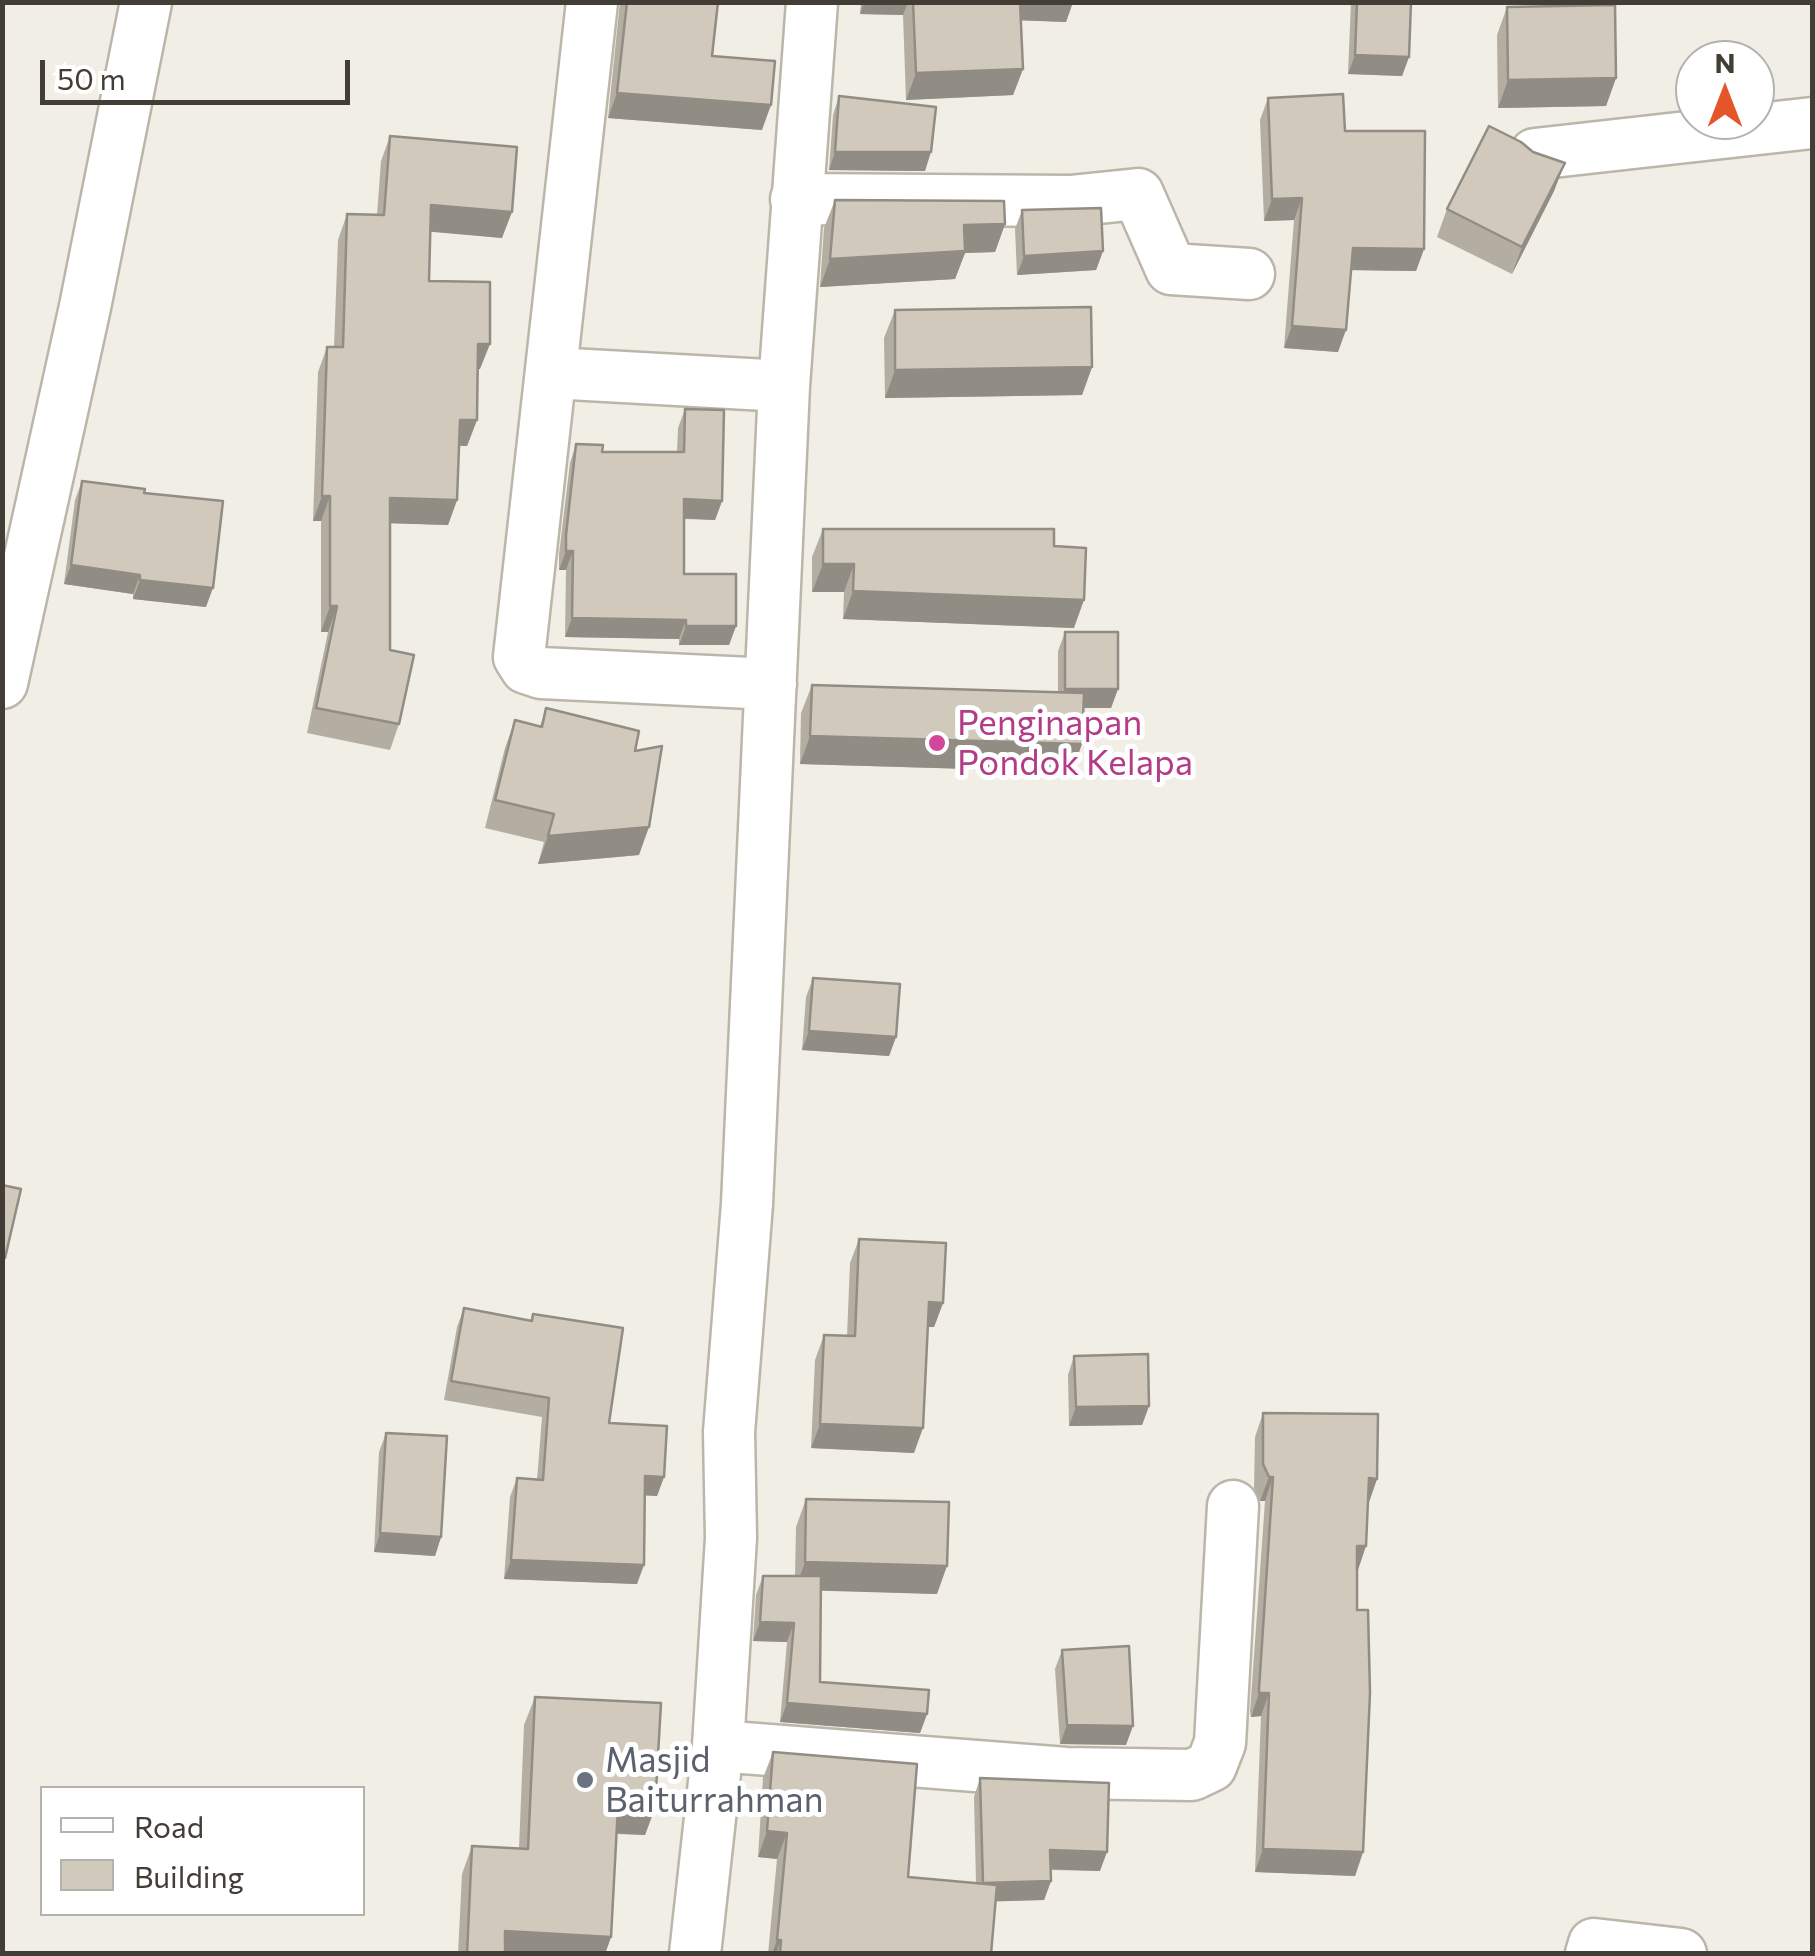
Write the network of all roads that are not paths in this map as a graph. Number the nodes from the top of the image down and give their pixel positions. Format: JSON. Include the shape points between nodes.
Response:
{"nodes":[{"id":1,"x":146,"y":2,"type":"edge"},
{"id":2,"x":592,"y":2,"type":"edge"},
{"id":3,"x":812,"y":2,"type":"edge"},
{"id":4,"x":1812,"y":124,"type":"edge"},
{"id":5,"x":1535,"y":154,"type":"edge"},
{"id":6,"x":796,"y":199,"type":"junction"},
{"id":7,"x":1248,"y":274,"type":"dead end"},
{"id":8,"x":552,"y":374,"type":"junction"},
{"id":9,"x":784,"y":386,"type":"junction"},
{"id":10,"x":2,"y":683,"type":"edge"},
{"id":11,"x":771,"y":684,"type":"junction"},
{"id":12,"x":1233,"y":1506,"type":"dead end"},
{"id":13,"x":718,"y":1746,"type":"junction"},
{"id":14,"x":695,"y":1954,"type":"edge"},
{"id":15,"x":1591,"y":1954,"type":"edge"},
{"id":16,"x":1682,"y":1954,"type":"edge"}],
"edges":[{"from":1,"to":10,"type":"street"},
{"from":2,"to":8,"type":"street"},
{"from":3,"to":6,"type":"street"},
{"from":4,"to":5,"type":"street"},
{"from":6,"to":7,"type":"street","via":[[1070,201],[1138,194],[1171,269]]},
{"from":6,"to":9,"type":"street"},
{"from":8,"to":9,"type":"street"},
{"from":8,"to":11,"type":"street","via":[[519,657],[526,668]]},
{"from":9,"to":11,"type":"street"},
{"from":11,"to":13,"type":"street"},
{"from":12,"to":13,"type":"street","via":[[1220,1743],[1212,1766],[1192,1776]]},
{"from":13,"to":14,"type":"street"},
{"from":15,"to":16,"type":"street","via":[[1594,1944]]}]}
